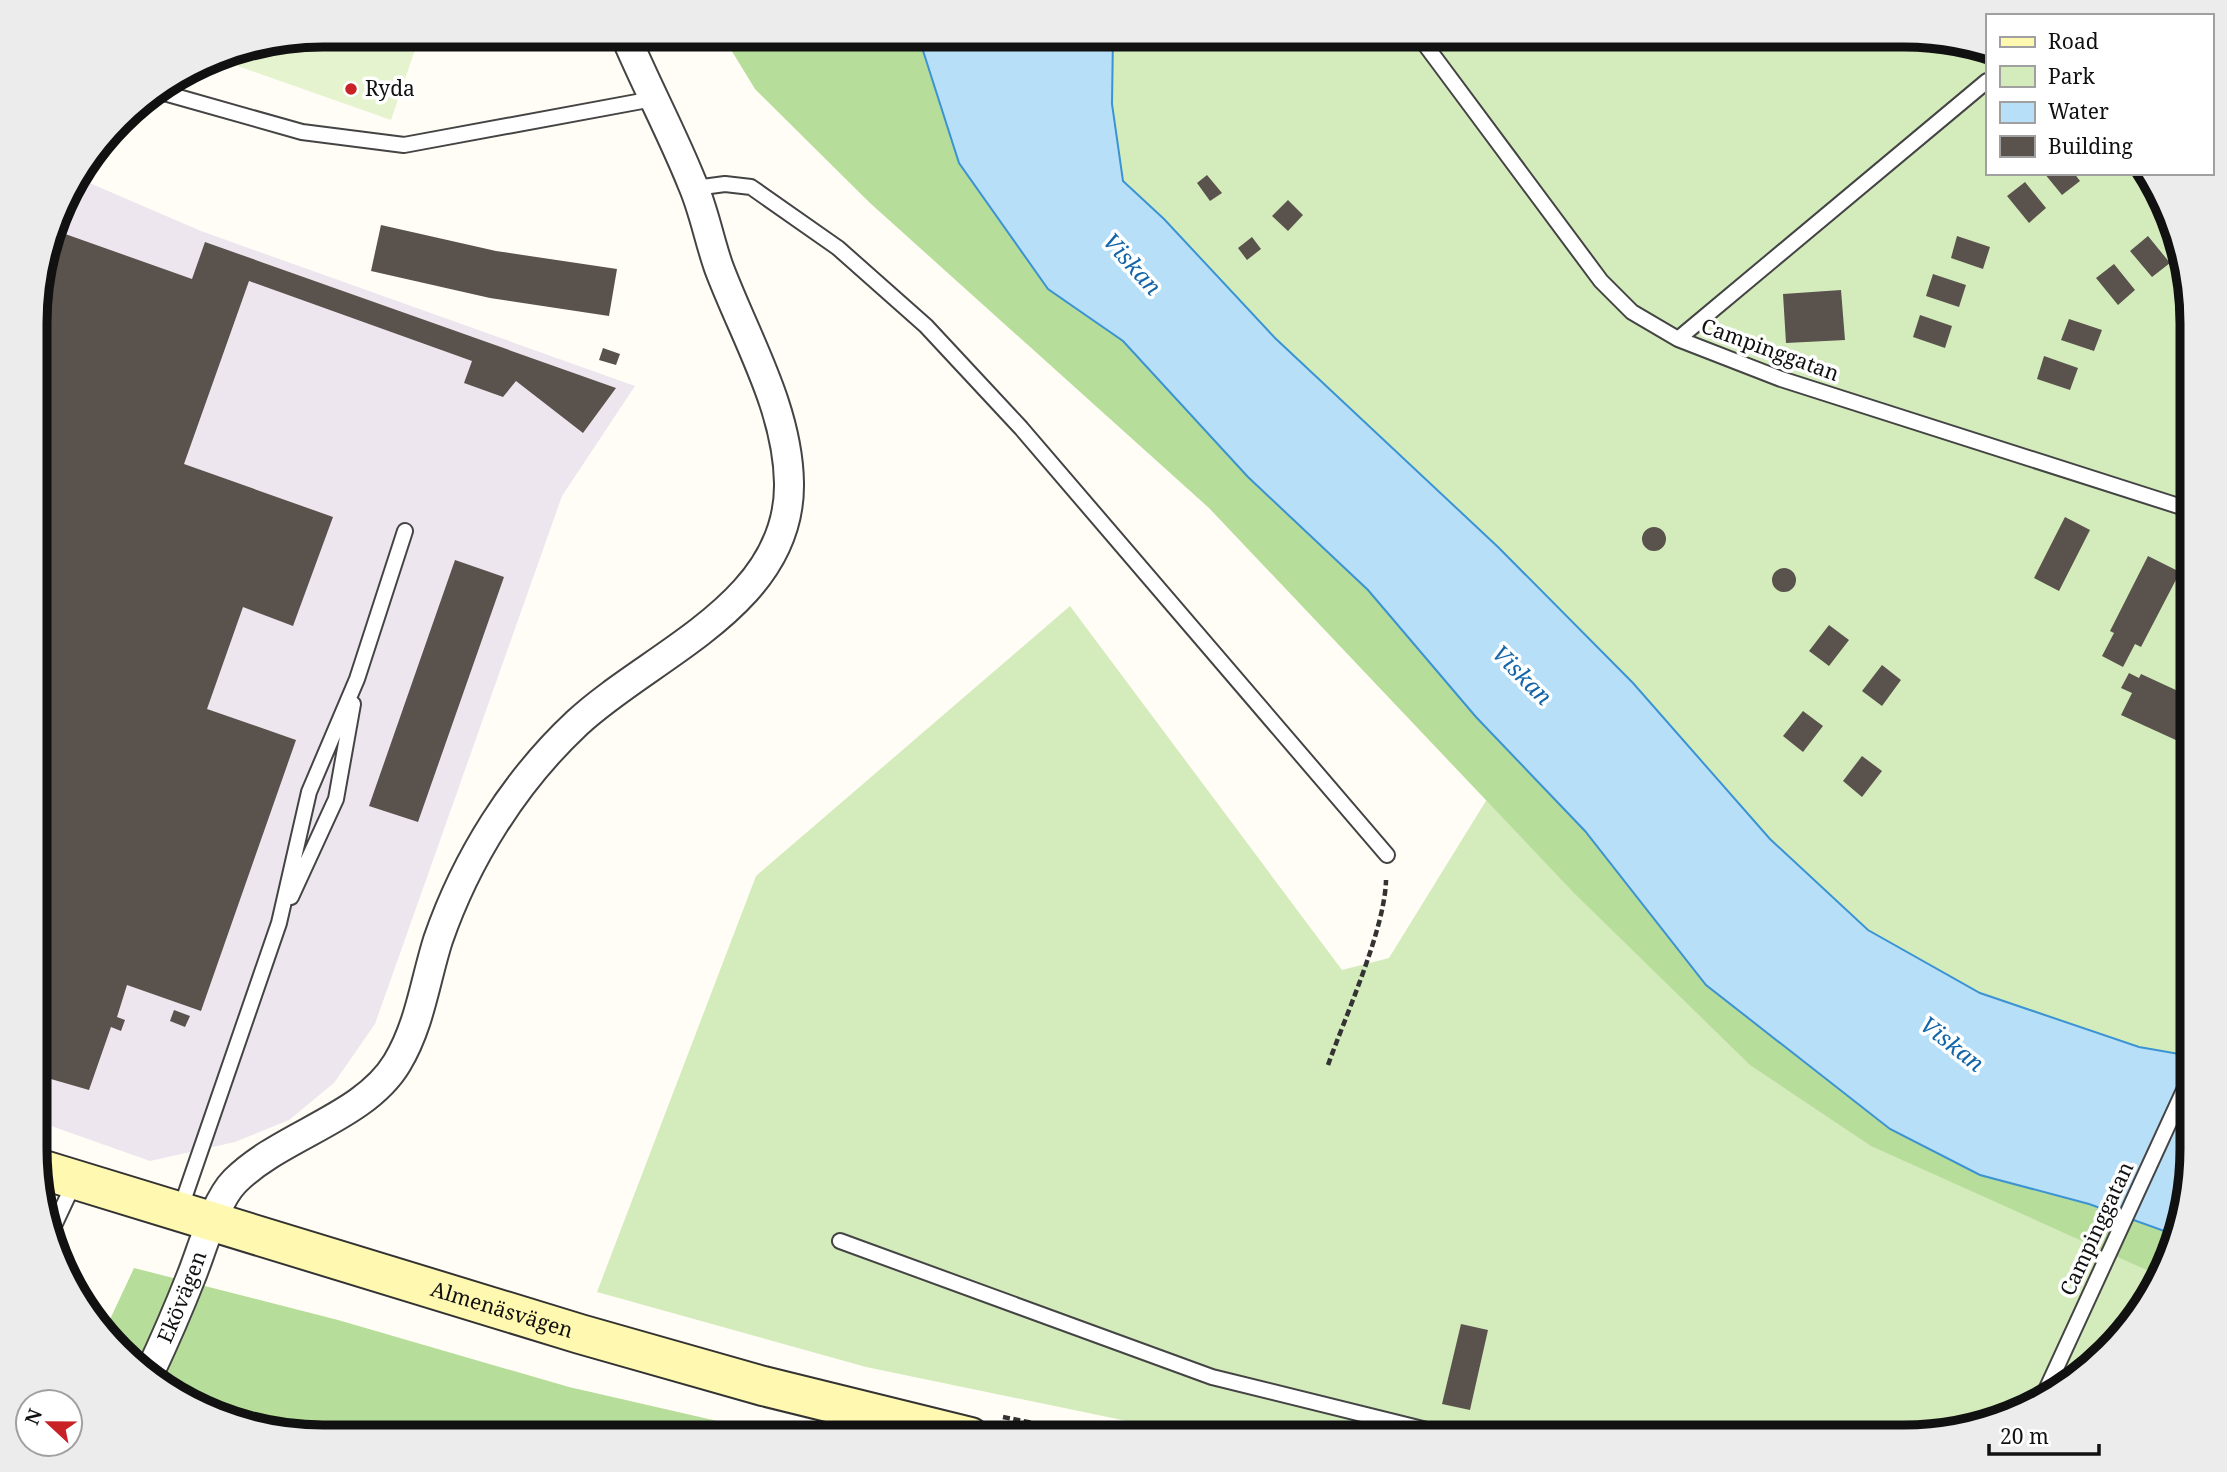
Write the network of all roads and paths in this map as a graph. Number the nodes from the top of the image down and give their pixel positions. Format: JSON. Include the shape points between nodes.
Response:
{"nodes":[{"id":1,"x":630,"y":47,"type":"edge"},
{"id":2,"x":1427,"y":47,"type":"edge"},
{"id":3,"x":1986,"y":82,"type":"edge"},
{"id":4,"x":169,"y":94,"type":"edge"},
{"id":5,"x":653,"y":99,"type":"junction"},
{"id":6,"x":695,"y":188,"type":"junction"},
{"id":7,"x":1678,"y":339,"type":"junction"},
{"id":8,"x":2180,"y":506,"type":"edge"},
{"id":9,"x":405,"y":531,"type":"dead end"},
{"id":10,"x":357,"y":679,"type":"junction"},
{"id":11,"x":1387,"y":855,"type":"joint"},
{"id":12,"x":279,"y":923,"type":"junction"},
{"id":13,"x":1328,"y":1065,"type":"dead end"},
{"id":14,"x":2180,"y":1098,"type":"edge"},
{"id":15,"x":49,"y":1172,"type":"edge"},
{"id":16,"x":76,"y":1180,"type":"junction"},
{"id":17,"x":197,"y":1215,"type":"junction"},
{"id":18,"x":57,"y":1220,"type":"edge"},
{"id":19,"x":840,"y":1241,"type":"dead end"},
{"id":20,"x":152,"y":1365,"type":"edge"},
{"id":21,"x":2049,"y":1383,"type":"edge"},
{"id":22,"x":921,"y":1425,"type":"edge"},
{"id":23,"x":1406,"y":1425,"type":"edge"}],
"edges":[{"from":1,"to":5,"type":"street","name":"Ekövägen"},
{"from":2,"to":7,"type":"lane","via":[[1601,281],[1632,312]]},
{"from":3,"to":7,"type":"lane","name":"Campinggatan"},
{"from":4,"to":5,"type":"lane","via":[[302,132],[404,145]]},
{"from":5,"to":6,"type":"street","name":"Ekövägen"},
{"from":6,"to":11,"type":"lane","via":[[751,187],[838,248],[926,326],[1021,428]]},
{"from":6,"to":17,"type":"street","name":"Ekövägen","via":[[719,268],[784,437],[789,484],[782,529],[771,558],[724,610],[608,698],[555,745],[491,829],[467,867],[438,942],[411,1035],[396,1065],[374,1091],[267,1155]]},
{"from":7,"to":8,"type":"lane","name":"Campinggatan","via":[[1781,379]]},
{"from":9,"to":10,"type":"lane"},
{"from":10,"to":12,"type":"lane","via":[[309,792]]},
{"from":10,"to":12,"type":"lane","via":[[336,799]]},
{"from":11,"to":13,"type":"path","via":[[1382,905]]},
{"from":12,"to":17,"type":"lane"},
{"from":14,"to":21,"type":"lane","name":"Campinggatan"},
{"from":15,"to":16,"type":"street","name":"Almenäsvägen"},
{"from":16,"to":17,"type":"street","name":"Almenäsvägen"},
{"from":16,"to":18,"type":"lane"},
{"from":17,"to":20,"type":"street","name":"Ekövägen"},
{"from":17,"to":22,"type":"street","name":"Almenäsvägen","via":[[580,1334],[750,1383]]},
{"from":19,"to":23,"type":"lane","via":[[1212,1377]]}]}
